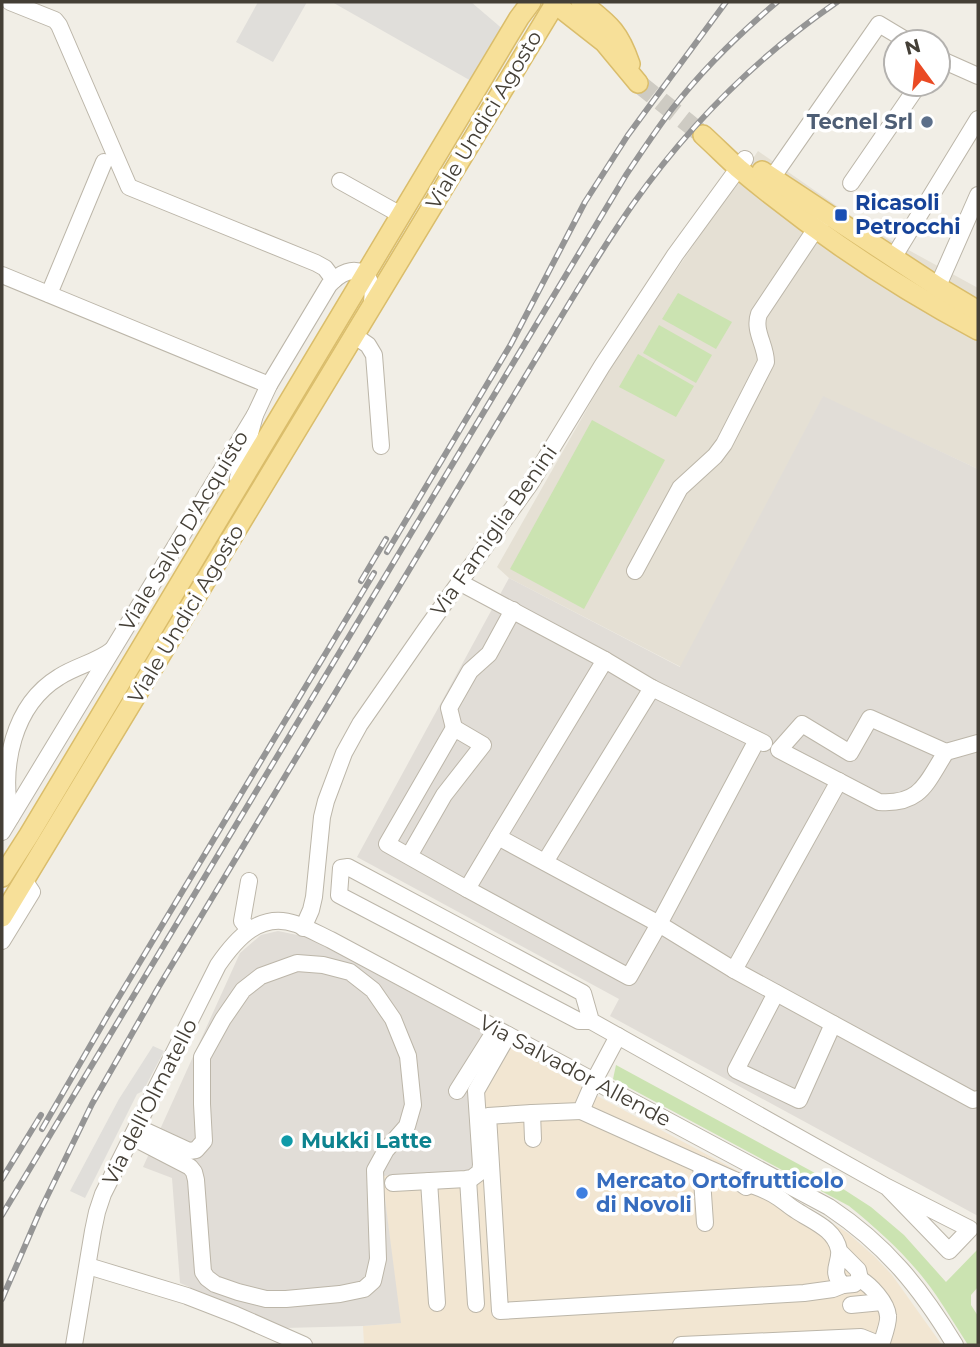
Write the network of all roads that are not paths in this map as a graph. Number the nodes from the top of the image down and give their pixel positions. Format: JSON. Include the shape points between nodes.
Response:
{"nodes":[{"id":1,"x":10,"y":2,"type":"edge"},
{"id":2,"x":531,"y":2,"type":"edge"},
{"id":3,"x":563,"y":3,"type":"edge"},
{"id":4,"x":885,"y":28,"type":"edge"},
{"id":5,"x":952,"y":64,"type":"edge"},
{"id":6,"x":978,"y":76,"type":"edge"},
{"id":7,"x":637,"y":82,"type":"tunnel mouth"},
{"id":8,"x":909,"y":98,"type":"edge"},
{"id":9,"x":978,"y":119,"type":"edge"},
{"id":10,"x":704,"y":137,"type":"tunnel mouth"},
{"id":11,"x":742,"y":164,"type":"junction"},
{"id":12,"x":772,"y":178,"type":"junction"},
{"id":13,"x":340,"y":181,"type":"dead end"},
{"id":14,"x":851,"y":183,"type":"dead end"},
{"id":15,"x":129,"y":187,"type":"junction"},
{"id":16,"x":978,"y":195,"type":"edge"},
{"id":17,"x":401,"y":215,"type":"junction"},
{"id":18,"x":821,"y":221,"type":"junction"},
{"id":19,"x":883,"y":259,"type":"junction"},
{"id":20,"x":365,"y":274,"type":"junction"},
{"id":21,"x":2,"y":275,"type":"edge"},
{"id":22,"x":334,"y":280,"type":"junction"},
{"id":23,"x":48,"y":294,"type":"junction"},
{"id":24,"x":934,"y":296,"type":"junction"},
{"id":25,"x":370,"y":310,"type":"junction"},
{"id":26,"x":978,"y":311,"type":"edge"},
{"id":27,"x":978,"y":330,"type":"edge"},
{"id":28,"x":355,"y":336,"type":"junction"},
{"id":29,"x":269,"y":385,"type":"junction"},
{"id":30,"x":255,"y":415,"type":"junction"},
{"id":31,"x":381,"y":446,"type":"dead end"},
{"id":32,"x":227,"y":503,"type":"junction"},
{"id":33,"x":635,"y":571,"type":"dead end"},
{"id":34,"x":459,"y":582,"type":"junction"},
{"id":35,"x":513,"y":610,"type":"junction"},
{"id":36,"x":114,"y":648,"type":"junction"},
{"id":37,"x":605,"y":660,"type":"junction"},
{"id":38,"x":652,"y":688,"type":"junction"},
{"id":39,"x":454,"y":728,"type":"junction"},
{"id":40,"x":757,"y":740,"type":"junction"},
{"id":41,"x":978,"y":743,"type":"edge"},
{"id":42,"x":779,"y":750,"type":"junction"},
{"id":43,"x":946,"y":752,"type":"junction"},
{"id":44,"x":839,"y":781,"type":"junction"},
{"id":45,"x":11,"y":817,"type":"junction"},
{"id":46,"x":2,"y":832,"type":"edge"},
{"id":47,"x":498,"y":837,"type":"junction"},
{"id":48,"x":31,"y":850,"type":"junction"},
{"id":49,"x":409,"y":856,"type":"junction"},
{"id":50,"x":545,"y":862,"type":"junction"},
{"id":51,"x":2,"y":877,"type":"edge"},
{"id":52,"x":24,"y":880,"type":"junction"},
{"id":53,"x":249,"y":881,"type":"dead end"},
{"id":54,"x":467,"y":890,"type":"junction"},
{"id":55,"x":2,"y":917,"type":"edge"},
{"id":56,"x":659,"y":924,"type":"junction"},
{"id":57,"x":303,"y":928,"type":"junction"},
{"id":58,"x":249,"y":930,"type":"junction"},
{"id":59,"x":2,"y":941,"type":"edge"},
{"id":60,"x":734,"y":970,"type":"junction"},
{"id":61,"x":776,"y":993,"type":"junction"},
{"id":62,"x":591,"y":1021,"type":"junction"},
{"id":63,"x":833,"y":1024,"type":"junction"},
{"id":64,"x":502,"y":1032,"type":"junction"},
{"id":65,"x":618,"y":1036,"type":"junction"},
{"id":66,"x":594,"y":1080,"type":"junction"},
{"id":67,"x":457,"y":1091,"type":"dead end"},
{"id":68,"x":978,"y":1099,"type":"edge"},
{"id":69,"x":581,"y":1111,"type":"junction"},
{"id":70,"x":532,"y":1113,"type":"junction"},
{"id":71,"x":134,"y":1132,"type":"junction"},
{"id":72,"x":533,"y":1139,"type":"dead end"},
{"id":73,"x":701,"y":1165,"type":"junction"},
{"id":74,"x":468,"y":1179,"type":"junction"},
{"id":75,"x":429,"y":1181,"type":"junction"},
{"id":76,"x":393,"y":1183,"type":"dead end"},
{"id":77,"x":887,"y":1187,"type":"junction"},
{"id":78,"x":705,"y":1223,"type":"dead end"},
{"id":79,"x":840,"y":1252,"type":"junction"},
{"id":80,"x":88,"y":1266,"type":"junction"},
{"id":81,"x":860,"y":1279,"type":"junction"},
{"id":82,"x":843,"y":1285,"type":"junction"},
{"id":83,"x":437,"y":1303,"type":"dead end"},
{"id":84,"x":882,"y":1303,"type":"junction"},
{"id":85,"x":476,"y":1304,"type":"dead end"},
{"id":86,"x":851,"y":1305,"type":"dead end"},
{"id":87,"x":861,"y":1341,"type":"edge"},
{"id":88,"x":74,"y":1345,"type":"edge"},
{"id":89,"x":304,"y":1345,"type":"edge"},
{"id":90,"x":681,"y":1345,"type":"edge"},
{"id":91,"x":881,"y":1345,"type":"edge"},
{"id":92,"x":955,"y":1345,"type":"edge"}],
"edges":[{"from":1,"to":15,"type":"street","via":[[60,25]]},
{"from":2,"to":17,"type":"main road","name":"Viale Undici Agosto"},
{"from":3,"to":7,"type":"main road","via":[[610,25]]},
{"from":3,"to":25,"type":"main road","name":"Viale Undici Agosto"},
{"from":4,"to":12,"type":"street","via":[[878,24]]},
{"from":5,"to":6,"type":"street"},
{"from":8,"to":14,"type":"street"},
{"from":9,"to":19,"type":"street"},
{"from":10,"to":11,"type":"main road"},
{"from":11,"to":12,"type":"main road"},
{"from":11,"to":18,"type":"main road"},
{"from":11,"to":34,"type":"street","name":"Via Famiglia Benini","via":[[675,255],[530,484]]},
{"from":12,"to":18,"type":"main road"},
{"from":13,"to":17,"type":"street"},
{"from":15,"to":22,"type":"street","via":[[316,263]]},
{"from":15,"to":23,"type":"street","via":[[101,169]]},
{"from":16,"to":24,"type":"street"},
{"from":17,"to":20,"type":"main road","name":"Viale Undici Agosto"},
{"from":18,"to":19,"type":"main road"},
{"from":18,"to":33,"type":"street","via":[[758,318],[766,362],[724,444],[680,488]]},
{"from":19,"to":24,"type":"main road"},
{"from":20,"to":22,"type":"street","via":[[347,272]]},
{"from":20,"to":25,"type":"street","via":[[373,286]]},
{"from":20,"to":32,"type":"main road","name":"Viale Undici Agosto"},
{"from":21,"to":23,"type":"street"},
{"from":22,"to":29,"type":"street","name":"Viale Undici Agosto"},
{"from":23,"to":29,"type":"street"},
{"from":24,"to":26,"type":"main road"},
{"from":24,"to":27,"type":"main road"},
{"from":25,"to":28,"type":"main road","name":"Viale Undici Agosto"},
{"from":28,"to":31,"type":"street","via":[[374,355]]},
{"from":28,"to":48,"type":"main road","name":"Viale Undici Agosto"},
{"from":29,"to":30,"type":"street","name":"Viale Undici Agosto"},
{"from":30,"to":32,"type":"street","name":"Viale Undici Agosto"},
{"from":30,"to":36,"type":"street","name":"Viale Salvo D'Acquisto"},
{"from":32,"to":48,"type":"main road","name":"Viale Undici Agosto"},
{"from":34,"to":35,"type":"street"},
{"from":34,"to":57,"type":"street","name":"Via Famiglia Benini","via":[[344,753],[326,801],[311,910]]},
{"from":35,"to":37,"type":"street"},
{"from":35,"to":39,"type":"street","via":[[489,654],[470,671],[449,708]]},
{"from":36,"to":45,"type":"street","name":"Viale Salvo D'Acquisto"},
{"from":36,"to":45,"type":"street","name":"Viale Salvo D'Acquisto","via":[[56,678],[26,712],[7,763]]},
{"from":37,"to":38,"type":"street"},
{"from":37,"to":47,"type":"street"},
{"from":38,"to":40,"type":"street"},
{"from":38,"to":50,"type":"street"},
{"from":39,"to":49,"type":"street","via":[[387,844]]},
{"from":39,"to":49,"type":"street","via":[[484,745],[444,795]]},
{"from":40,"to":42,"type":"street"},
{"from":40,"to":56,"type":"street"},
{"from":41,"to":43,"type":"street"},
{"from":42,"to":43,"type":"street","via":[[802,724],[850,753],[870,718]]},
{"from":42,"to":44,"type":"street"},
{"from":43,"to":44,"type":"street","via":[[922,789],[904,802],[879,802]]},
{"from":44,"to":60,"type":"street"},
{"from":45,"to":46,"type":"street","name":"Viale Salvo D'Acquisto"},
{"from":46,"to":48,"type":"street","name":"Viale Salvo D'Acquisto"},
{"from":47,"to":50,"type":"street"},
{"from":47,"to":54,"type":"street"},
{"from":48,"to":51,"type":"main road","name":"Viale Undici Agosto"},
{"from":48,"to":52,"type":"main road","name":"Viale Undici Agosto"},
{"from":49,"to":54,"type":"street"},
{"from":50,"to":56,"type":"street"},
{"from":52,"to":55,"type":"main road","name":"Viale Undici Agosto"},
{"from":52,"to":59,"type":"street","via":[[32,892]]},
{"from":53,"to":58,"type":"street","via":[[242,921]]},
{"from":54,"to":56,"type":"street","via":[[629,977]]},
{"from":56,"to":60,"type":"street"},
{"from":57,"to":58,"type":"street","via":[[274,921]]},
{"from":57,"to":64,"type":"street","name":"Via Salvador Allende"},
{"from":58,"to":71,"type":"street","name":"Via dell'Olmatello","via":[[218,965]]},
{"from":60,"to":61,"type":"street"},
{"from":61,"to":63,"type":"street"},
{"from":61,"to":63,"type":"street","via":[[736,1070],[799,1100]]},
{"from":62,"to":62,"type":"street","via":[[583,993],[348,867],[341,868],[340,895],[579,1021]]},
{"from":62,"to":65,"type":"street"},
{"from":63,"to":68,"type":"street"},
{"from":64,"to":66,"type":"street","name":"Via Salvador Allende"},
{"from":64,"to":67,"type":"street"},
{"from":64,"to":74,"type":"street","via":[[476,1091],[481,1165],[480,1172]]},
{"from":65,"to":66,"type":"street"},
{"from":65,"to":77,"type":"street"},
{"from":66,"to":69,"type":"street"},
{"from":66,"to":92,"type":"street","name":"Via Salvador Allende","via":[[845,1217],[906,1273]]},
{"from":69,"to":70,"type":"street"},
{"from":69,"to":73,"type":"street"},
{"from":70,"to":72,"type":"street"},
{"from":70,"to":82,"type":"street","via":[[488,1116],[499,1311],[804,1293]]},
{"from":71,"to":71,"type":"street","via":[[194,1172],[203,1272],[215,1284],[266,1299],[364,1289],[373,1281],[378,1259],[375,1170],[407,1126],[413,1105],[408,1056],[393,1019],[373,990],[350,972],[297,963],[261,976],[243,990],[202,1057],[205,1141],[189,1151]]},
{"from":71,"to":80,"type":"street","name":"Via dell'Olmatello","via":[[103,1194]]},
{"from":73,"to":78,"type":"street"},
{"from":73,"to":79,"type":"street","via":[[779,1197],[823,1226]]},
{"from":74,"to":75,"type":"street"},
{"from":74,"to":85,"type":"street"},
{"from":75,"to":76,"type":"street"},
{"from":75,"to":83,"type":"street"},
{"from":77,"to":77,"type":"street","via":[[949,1251],[970,1229],[911,1199]]},
{"from":79,"to":81,"type":"street","via":[[858,1270]]},
{"from":79,"to":82,"type":"street","via":[[836,1266]]},
{"from":80,"to":88,"type":"street","name":"Via dell'Olmatello"},
{"from":80,"to":89,"type":"street","via":[[187,1296]]},
{"from":81,"to":82,"type":"street"},
{"from":81,"to":84,"type":"street"},
{"from":84,"to":86,"type":"street"},
{"from":84,"to":91,"type":"street","via":[[888,1316]]},
{"from":87,"to":90,"type":"street"},
{"from":87,"to":91,"type":"street"}]}
